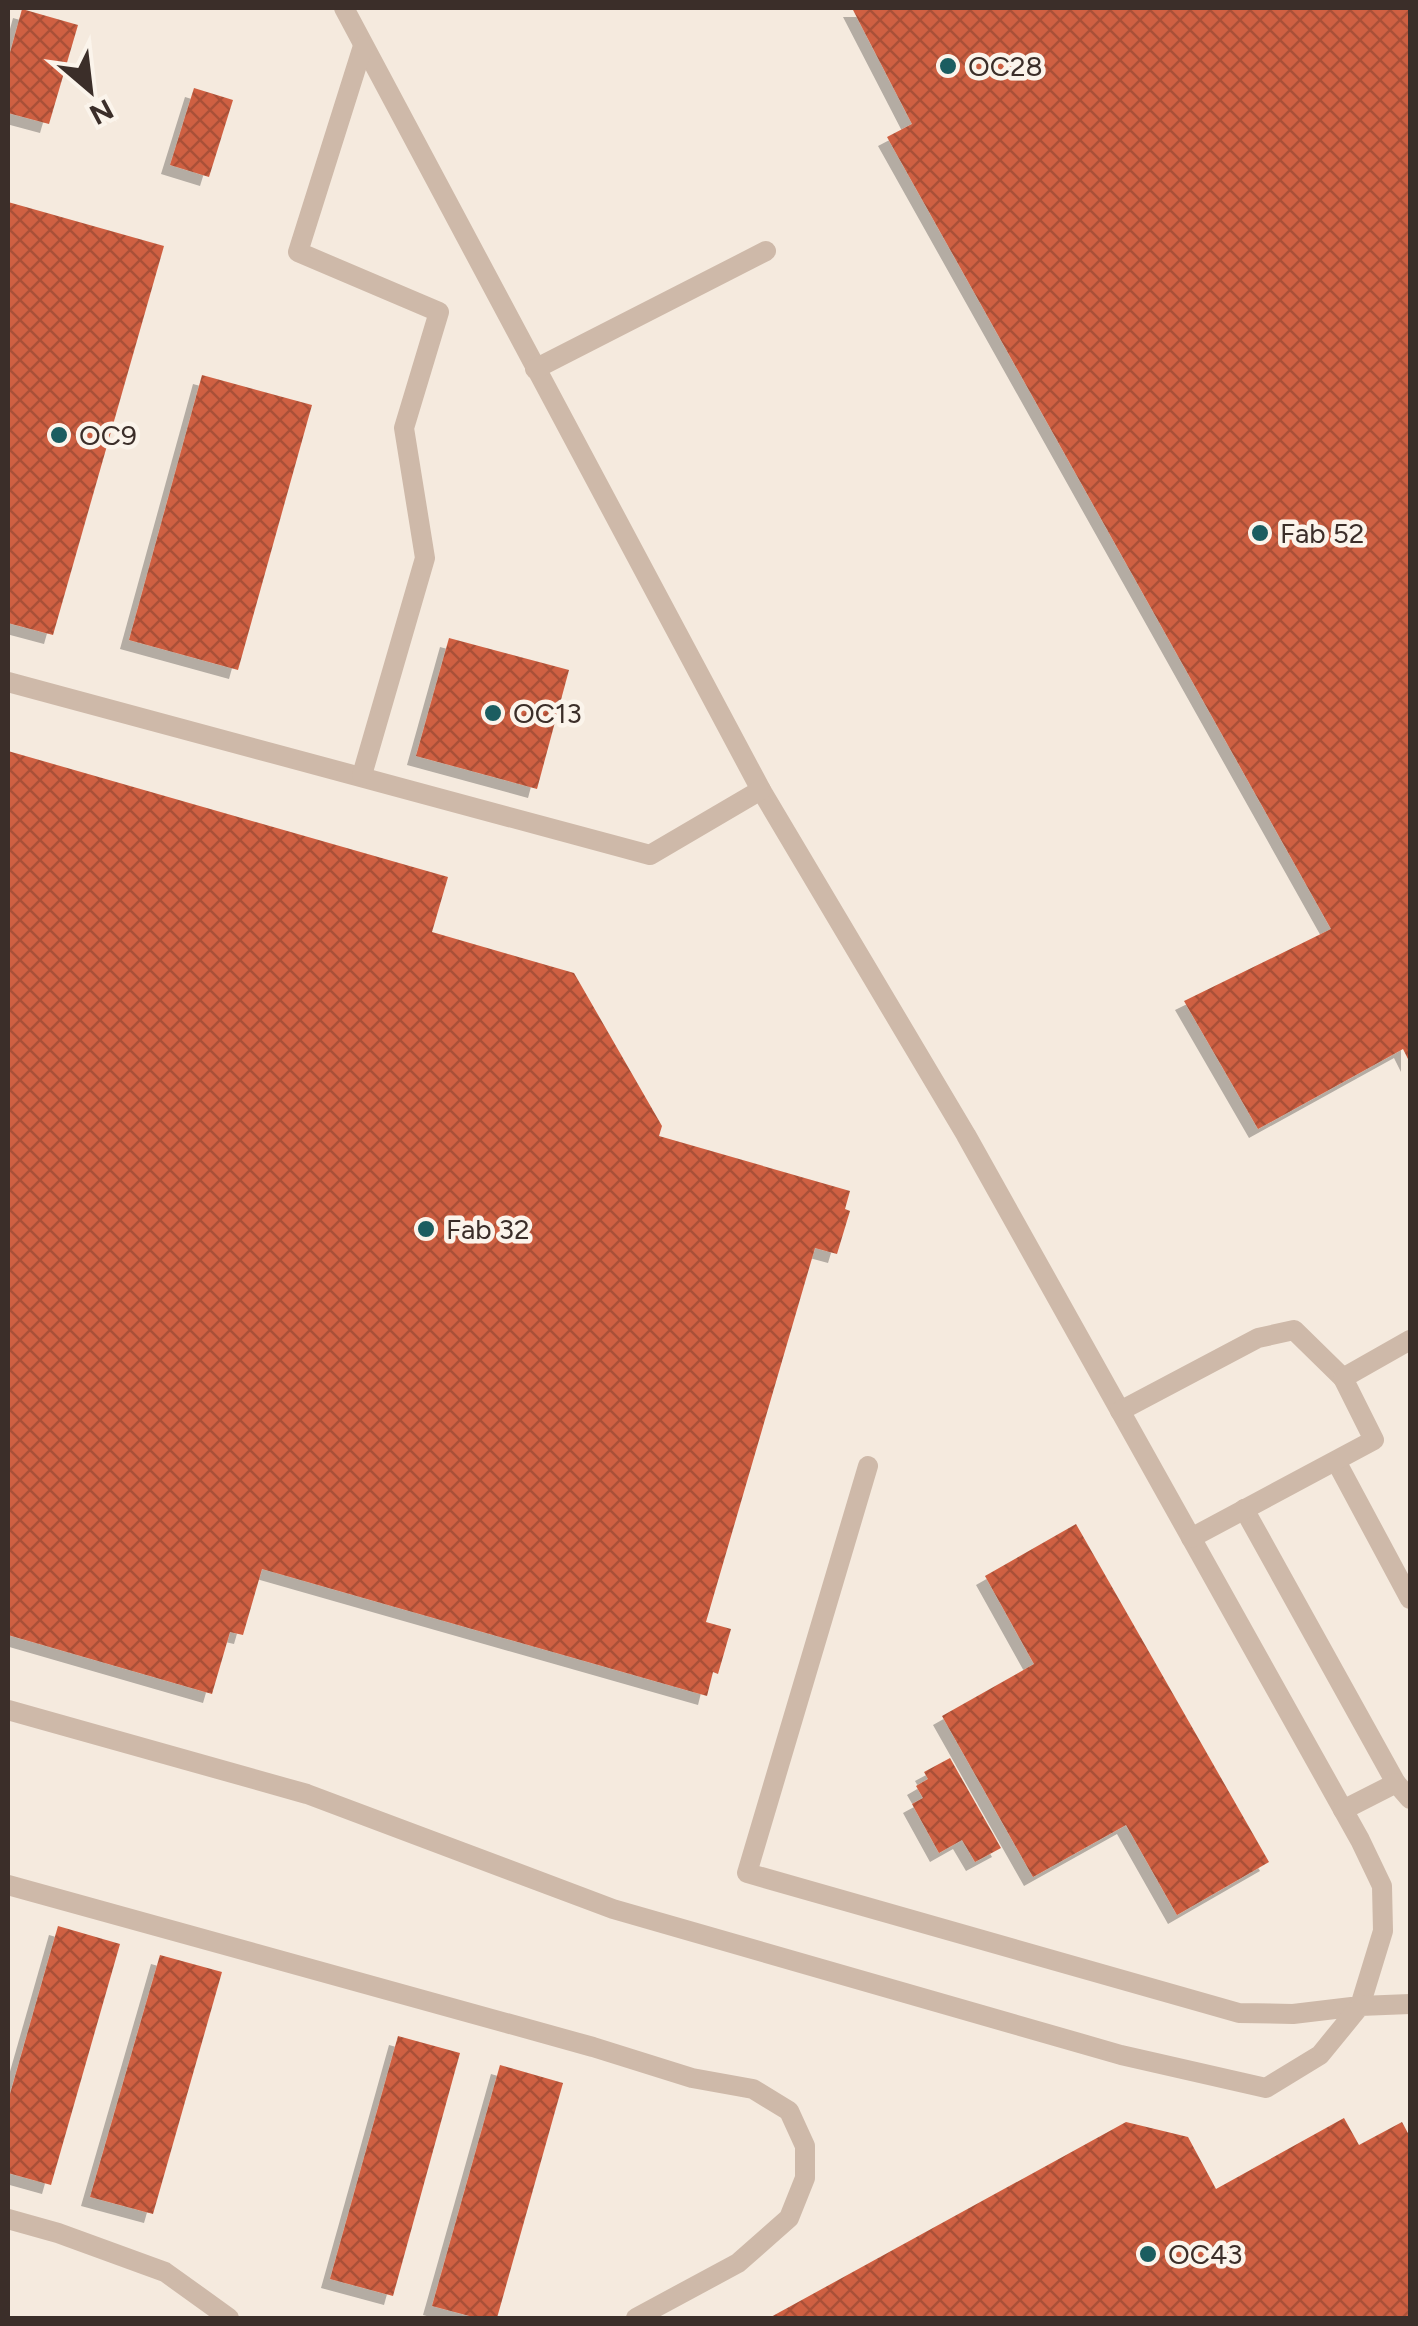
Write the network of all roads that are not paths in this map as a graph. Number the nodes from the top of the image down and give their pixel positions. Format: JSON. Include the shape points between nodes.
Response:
{"nodes":[{"id":1,"x":344,"y":8,"type":"edge"},
{"id":2,"x":363,"y":46,"type":"junction"},
{"id":3,"x":766,"y":251,"type":"dead end"},
{"id":4,"x":535,"y":369,"type":"junction"},
{"id":5,"x":8,"y":682,"type":"edge"},
{"id":6,"x":362,"y":776,"type":"junction"},
{"id":7,"x":762,"y":790,"type":"junction"},
{"id":8,"x":1410,"y":1340,"type":"edge"},
{"id":9,"x":1344,"y":1378,"type":"junction"},
{"id":10,"x":1120,"y":1411,"type":"junction"},
{"id":11,"x":1336,"y":1461,"type":"junction"},
{"id":12,"x":868,"y":1466,"type":"dead end"},
{"id":13,"x":1244,"y":1510,"type":"junction"},
{"id":14,"x":1190,"y":1538,"type":"junction"},
{"id":15,"x":1410,"y":1599,"type":"edge"},
{"id":16,"x":8,"y":1710,"type":"edge"},
{"id":17,"x":1403,"y":1791,"type":"edge"},
{"id":18,"x":1343,"y":1810,"type":"junction"},
{"id":19,"x":8,"y":1886,"type":"edge"},
{"id":20,"x":1410,"y":2004,"type":"edge"},
{"id":21,"x":1360,"y":2006,"type":"junction"},
{"id":22,"x":8,"y":2218,"type":"edge"},
{"id":23,"x":229,"y":2318,"type":"edge"},
{"id":24,"x":636,"y":2318,"type":"edge"}],
"edges":[{"from":1,"to":2,"type":"lane"},
{"from":2,"to":4,"type":"lane"},
{"from":2,"to":6,"type":"lane","via":[[298,252],[439,312],[404,428],[425,558]]},
{"from":3,"to":4,"type":"lane"},
{"from":4,"to":7,"type":"lane"},
{"from":5,"to":6,"type":"lane"},
{"from":6,"to":7,"type":"lane","via":[[650,855]]},
{"from":7,"to":10,"type":"lane"},
{"from":8,"to":9,"type":"lane"},
{"from":9,"to":10,"type":"lane","via":[[1294,1330],[1258,1338]]},
{"from":9,"to":11,"type":"lane","via":[[1374,1440]]},
{"from":10,"to":14,"type":"lane"},
{"from":11,"to":13,"type":"lane"},
{"from":11,"to":15,"type":"lane"},
{"from":12,"to":21,"type":"lane","via":[[747,1874],[1239,2013]]},
{"from":13,"to":14,"type":"lane"},
{"from":13,"to":17,"type":"lane"},
{"from":14,"to":18,"type":"lane"},
{"from":16,"to":21,"type":"lane","via":[[307,1794],[613,1908],[1120,2055],[1266,2088],[1320,2055]]},
{"from":17,"to":18,"type":"lane"},
{"from":18,"to":21,"type":"lane","via":[[1382,1886],[1383,1931]]},
{"from":19,"to":24,"type":"lane","via":[[692,2078],[753,2089],[789,2111],[805,2146],[805,2178],[790,2218],[738,2263]]},
{"from":20,"to":21,"type":"lane"},
{"from":22,"to":23,"type":"lane","via":[[165,2272]]}]}
